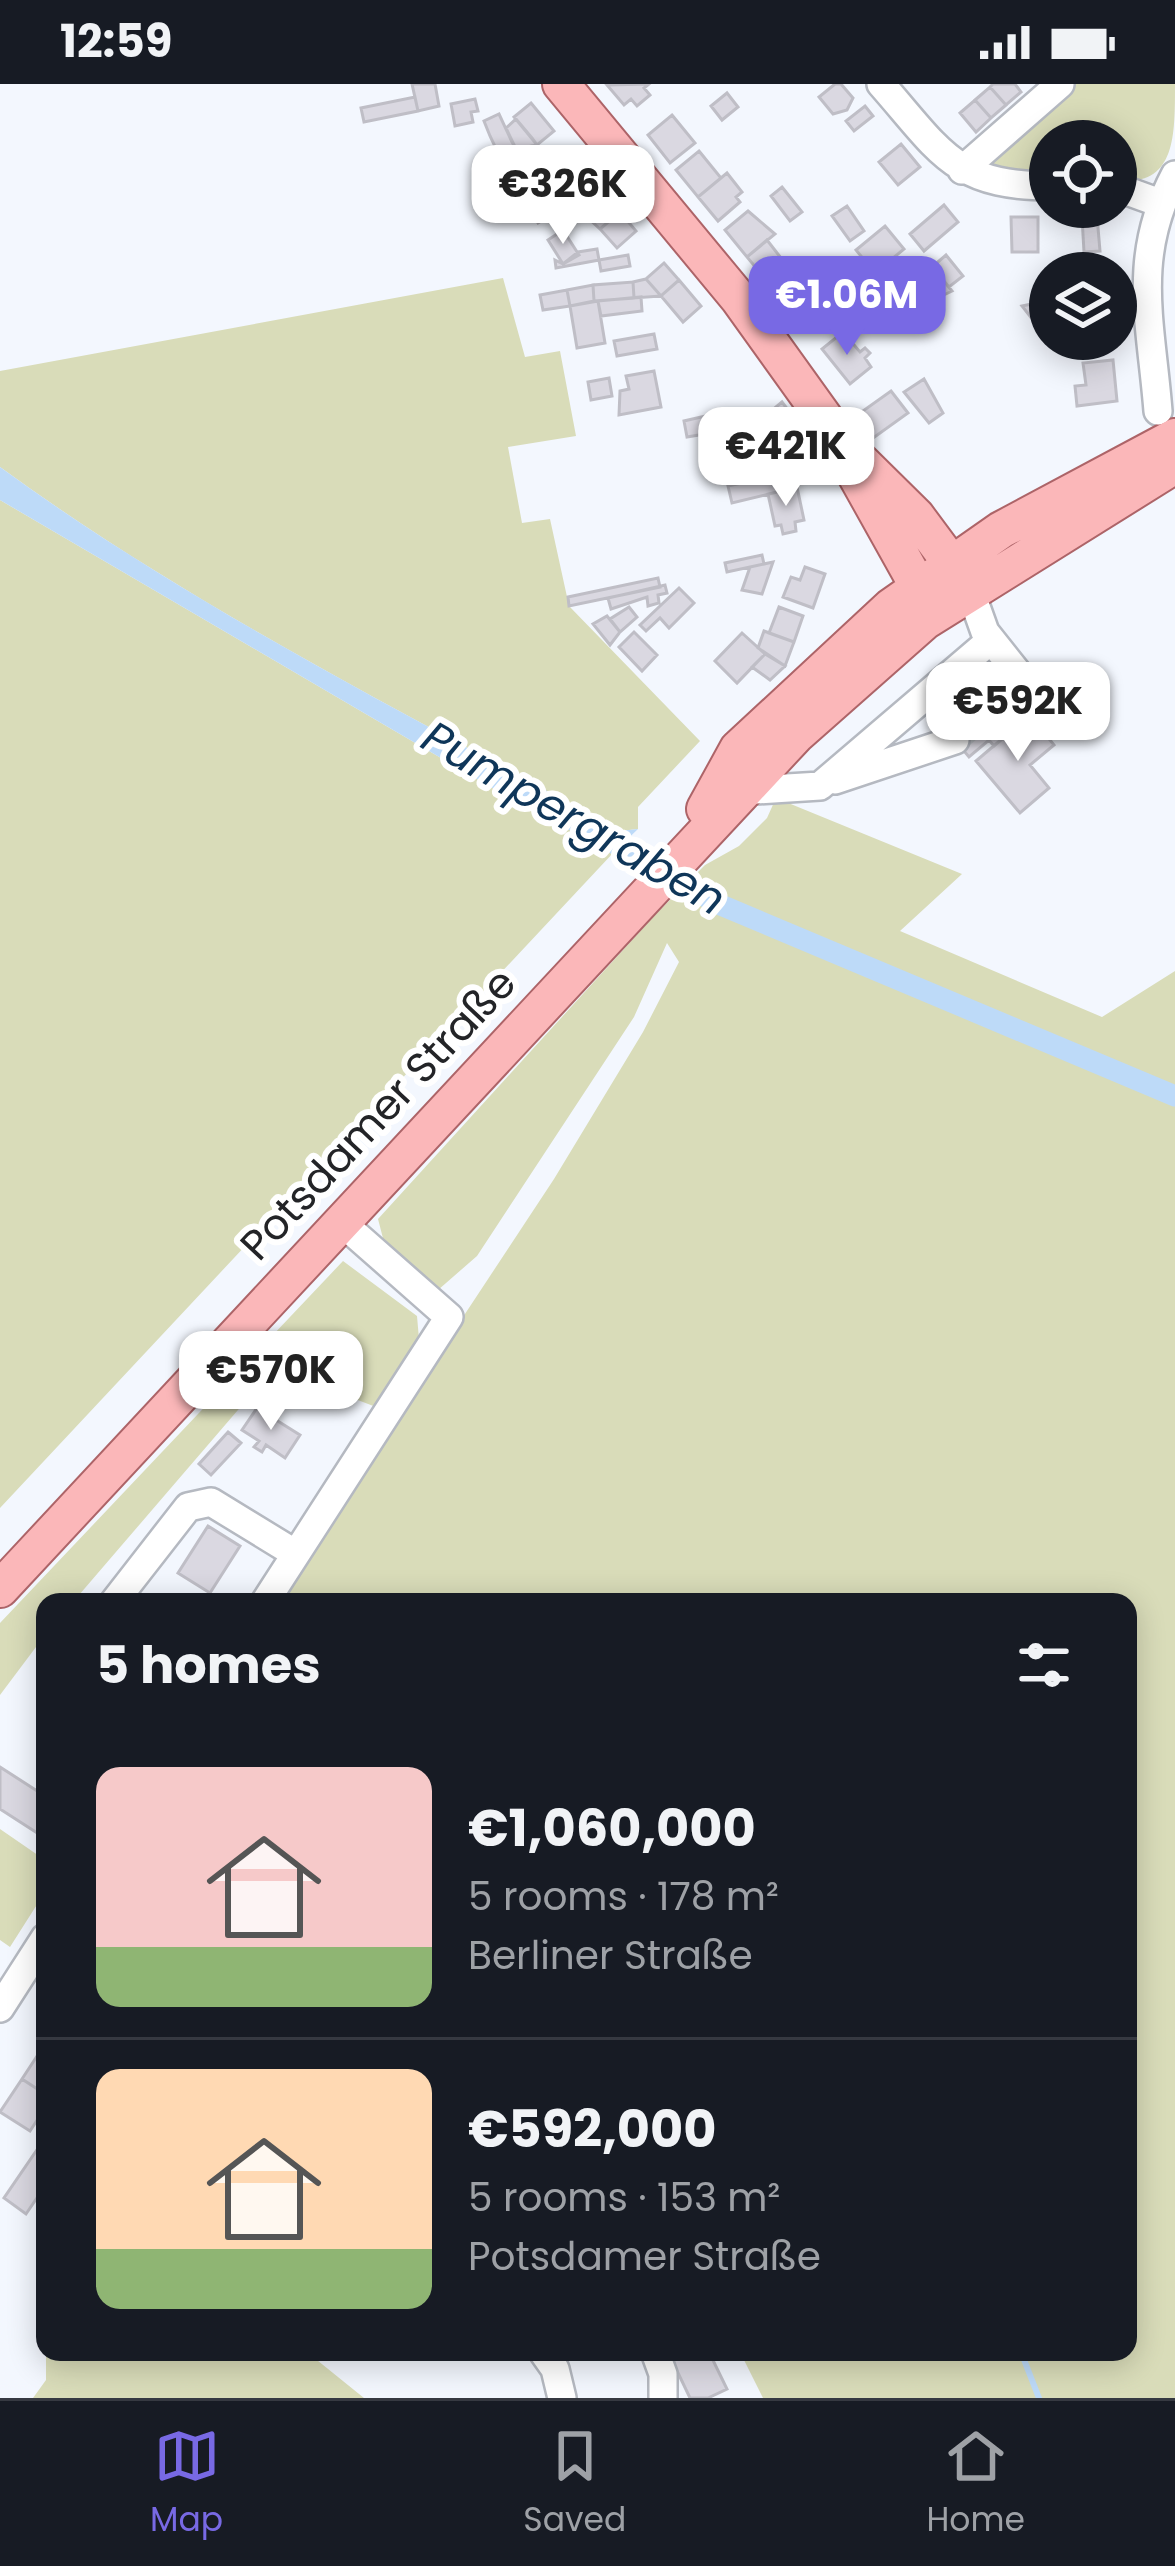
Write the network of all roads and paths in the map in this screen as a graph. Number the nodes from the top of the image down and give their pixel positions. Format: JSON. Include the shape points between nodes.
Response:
{"nodes":[{"id":1,"x":561,"y":84,"type":"edge"},
{"id":2,"x":881,"y":84,"type":"edge"},
{"id":3,"x":1060,"y":84,"type":"edge"},
{"id":4,"x":962,"y":170,"type":"junction"},
{"id":5,"x":1175,"y":175,"type":"edge"},
{"id":6,"x":1029,"y":185,"type":"edge"},
{"id":7,"x":1137,"y":195,"type":"edge"},
{"id":8,"x":1160,"y":203,"type":"junction"},
{"id":9,"x":1167,"y":424,"type":"edge"},
{"id":10,"x":843,"y":444,"type":"junction"},
{"id":11,"x":1175,"y":465,"type":"edge"},
{"id":12,"x":959,"y":584,"type":"junction"},
{"id":13,"x":918,"y":586,"type":"junction"},
{"id":14,"x":991,"y":640,"type":"junction"},
{"id":15,"x":1010,"y":692,"type":"dead end"},
{"id":16,"x":955,"y":740,"type":"tunnel mouth"},
{"id":17,"x":820,"y":786,"type":"junction"},
{"id":18,"x":740,"y":791,"type":"junction"},
{"id":19,"x":677,"y":860,"type":"junction"},
{"id":20,"x":340,"y":1221,"type":"junction"},
{"id":21,"x":296,"y":1554,"type":"junction"},
{"id":22,"x":0,"y":1589,"type":"edge"},
{"id":23,"x":121,"y":1593,"type":"edge"},
{"id":24,"x":271,"y":1593,"type":"edge"},
{"id":25,"x":36,"y":1952,"type":"edge"},
{"id":26,"x":0,"y":2008,"type":"edge"},
{"id":27,"x":549,"y":2361,"type":"edge"},
{"id":28,"x":659,"y":2361,"type":"edge"},
{"id":29,"x":562,"y":2398,"type":"edge"},
{"id":30,"x":663,"y":2398,"type":"edge"}],
"edges":[{"from":1,"to":10,"type":"main road","via":[[739,299]]},
{"from":2,"to":4,"type":"street"},
{"from":3,"to":4,"type":"street"},
{"from":4,"to":6,"type":"street","via":[[992,183]]},
{"from":5,"to":8,"type":"street"},
{"from":7,"to":8,"type":"street"},
{"from":8,"to":9,"type":"street","via":[[1146,268]]},
{"from":9,"to":12,"type":"main road","via":[[1059,495]]},
{"from":10,"to":12,"type":"main road"},
{"from":10,"to":13,"type":"main road"},
{"from":11,"to":12,"type":"main road"},
{"from":12,"to":13,"type":"main road"},
{"from":12,"to":14,"type":"street"},
{"from":12,"to":18,"type":"main road","name":"Potsdamer Straße"},
{"from":13,"to":19,"type":"main road","name":"Potsdamer Straße","via":[[738,749]]},
{"from":14,"to":15,"type":"street","via":[[1020,676]]},
{"from":14,"to":17,"type":"street"},
{"from":16,"to":17,"type":"street"},
{"from":17,"to":18,"type":"street"},
{"from":18,"to":19,"type":"main road","name":"Potsdamer Straße"},
{"from":19,"to":20,"type":"main road","name":"Potsdamer Straße"},
{"from":20,"to":21,"type":"street","via":[[448,1317]]},
{"from":20,"to":22,"type":"main road","name":"Potsdamer Straße"},
{"from":21,"to":23,"type":"street","via":[[211,1502],[188,1507]]},
{"from":21,"to":24,"type":"street"},
{"from":25,"to":26,"type":"street"},
{"from":27,"to":29,"type":"street"},
{"from":28,"to":30,"type":"street"}]}
